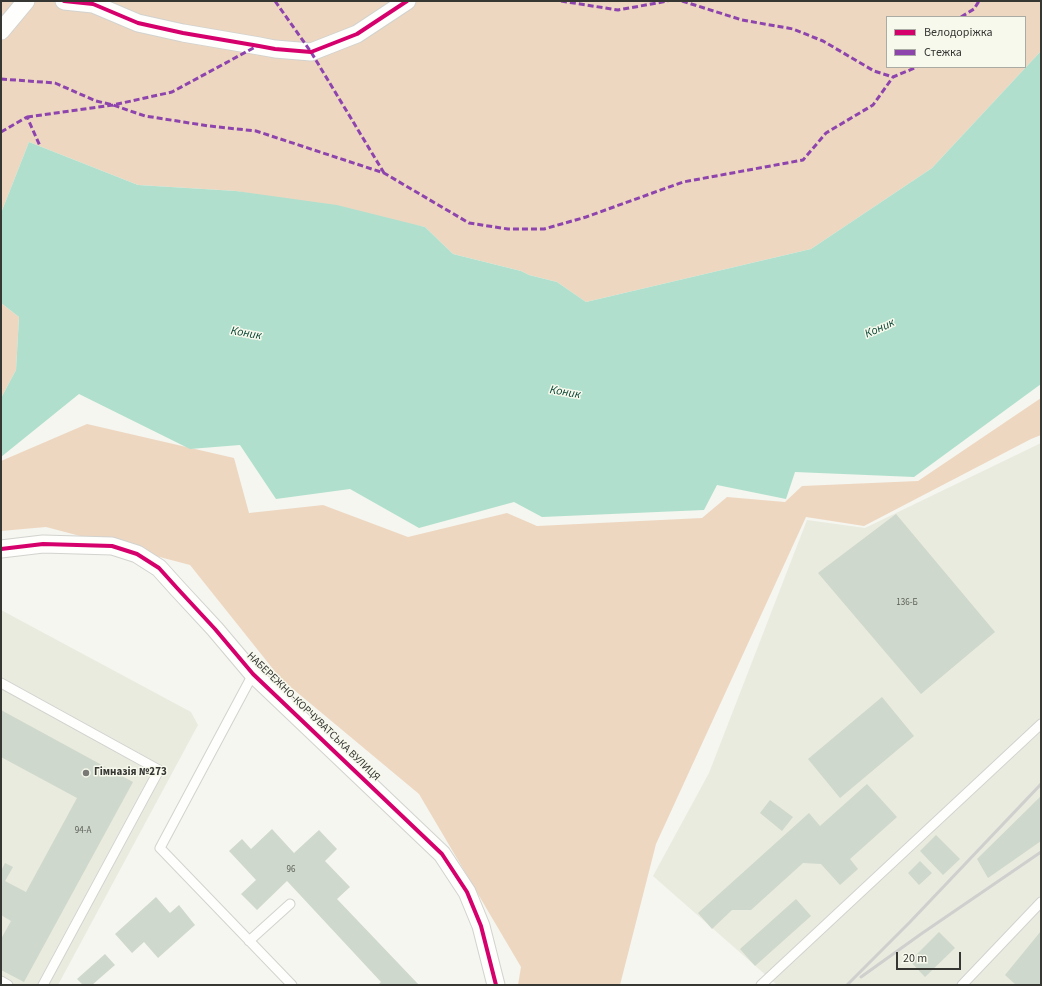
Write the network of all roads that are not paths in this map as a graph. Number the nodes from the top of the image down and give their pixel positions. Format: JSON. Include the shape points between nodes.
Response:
{"nodes":[{"id":1,"x":26,"y":1,"type":"edge"},
{"id":2,"x":64,"y":1,"type":"edge"},
{"id":3,"x":407,"y":1,"type":"edge"},
{"id":4,"x":1,"y":31,"type":"edge"},
{"id":5,"x":1,"y":548,"type":"edge"},
{"id":6,"x":253,"y":674,"type":"junction"},
{"id":7,"x":1,"y":683,"type":"edge"},
{"id":8,"x":1041,"y":724,"type":"edge"},
{"id":9,"x":1041,"y":902,"type":"edge"},
{"id":10,"x":290,"y":904,"type":"dead end"},
{"id":11,"x":249,"y":941,"type":"junction"},
{"id":12,"x":1,"y":981,"type":"edge"},
{"id":13,"x":8,"y":985,"type":"edge"},
{"id":14,"x":43,"y":985,"type":"edge"},
{"id":15,"x":292,"y":985,"type":"edge"},
{"id":16,"x":496,"y":985,"type":"edge"},
{"id":17,"x":761,"y":985,"type":"edge"},
{"id":18,"x":962,"y":985,"type":"edge"}],
"edges":[{"from":1,"to":4,"type":"street"},
{"from":2,"to":3,"type":"street","via":[[93,4],[138,23],[183,34],[275,49],[311,52],[357,34]]},
{"from":5,"to":6,"type":"street","name":"НАБЕРЕЖНО-КОРЧУВАТСЬКА ВУЛИЦЯ","via":[[43,544],[112,546],[137,554],[159,568]]},
{"from":6,"to":11,"type":"lane","via":[[160,848]]},
{"from":6,"to":16,"type":"street","name":"НАБЕРЕЖНО-КОРЧУВАТСЬКА ВУЛИЦЯ","via":[[442,854],[466,892],[481,926]]},
{"from":7,"to":14,"type":"lane","via":[[159,770]]},
{"from":8,"to":17,"type":"lane"},
{"from":9,"to":18,"type":"lane"},
{"from":10,"to":11,"type":"lane"},
{"from":11,"to":15,"type":"lane"},
{"from":12,"to":13,"type":"lane"}]}
